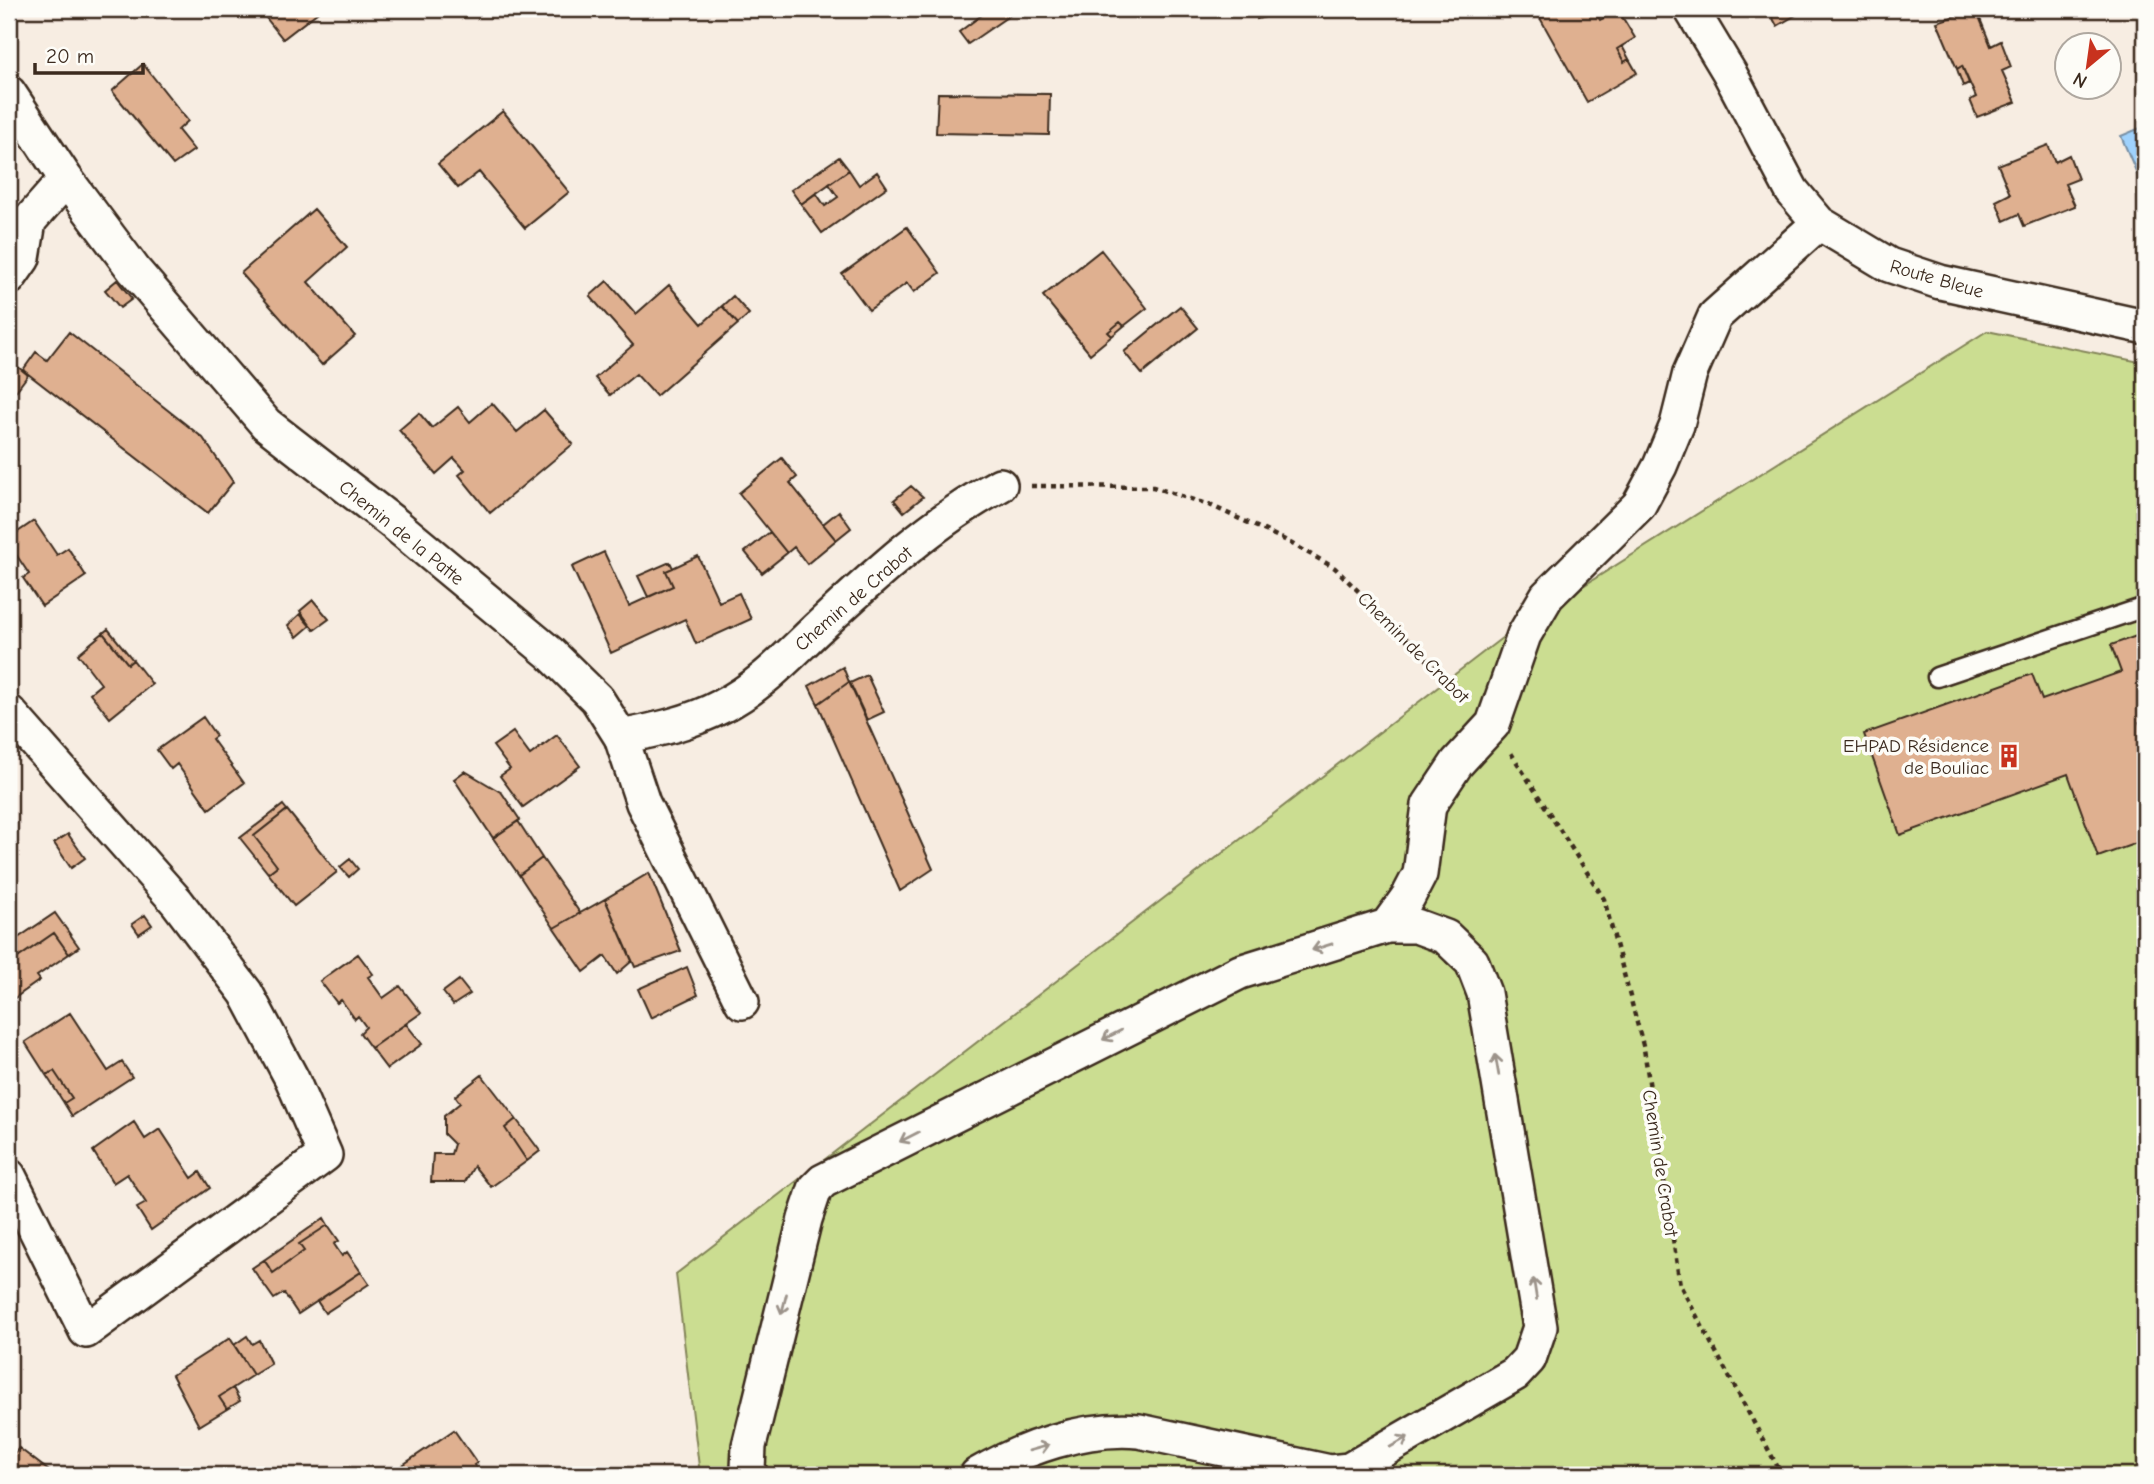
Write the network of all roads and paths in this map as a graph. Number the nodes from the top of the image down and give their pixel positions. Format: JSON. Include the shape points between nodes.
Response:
{"nodes":[{"id":1,"x":1691,"y":9,"type":"edge"},
{"id":2,"x":9,"y":93,"type":"edge"},
{"id":3,"x":66,"y":179,"type":"junction"},
{"id":4,"x":1819,"y":223,"type":"junction"},
{"id":5,"x":9,"y":278,"type":"edge"},
{"id":6,"x":2145,"y":327,"type":"edge"},
{"id":7,"x":1000,"y":485,"type":"joint"},
{"id":8,"x":2145,"y":607,"type":"edge"},
{"id":9,"x":1937,"y":677,"type":"dead end"},
{"id":10,"x":9,"y":712,"type":"edge"},
{"id":11,"x":1493,"y":724,"type":"junction"},
{"id":12,"x":621,"y":737,"type":"junction"},
{"id":13,"x":1387,"y":926,"type":"junction"},
{"id":14,"x":742,"y":1002,"type":"dead end"},
{"id":15,"x":9,"y":1176,"type":"edge"},
{"id":16,"x":751,"y":1475,"type":"edge"},
{"id":17,"x":977,"y":1475,"type":"edge"},
{"id":18,"x":1782,"y":1475,"type":"edge"}],
"edges":[{"from":1,"to":4,"type":"street","name":"Route Bleue","via":[[1792,191]]},
{"from":2,"to":3,"type":"street","name":"Chemin de la Patte"},
{"from":3,"to":5,"type":"street","via":[[30,221],[23,258]]},
{"from":3,"to":12,"type":"street","name":"Chemin de la Patte","via":[[134,270],[266,424],[396,524],[550,653],[597,699]]},
{"from":4,"to":6,"type":"street","name":"Route Bleue","via":[[1889,265],[1940,282]]},
{"from":4,"to":11,"type":"street","via":[[1715,316],[1690,373],[1676,425],[1639,505],[1547,596],[1524,635]]},
{"from":7,"to":11,"type":"path","name":"Chemin de Crabot","via":[[1153,487],[1212,506],[1285,540],[1335,568]]},
{"from":7,"to":12,"type":"street","name":"Chemin de Crabot","via":[[961,506],[877,575],[753,688],[669,728]]},
{"from":8,"to":9,"type":"lane"},
{"from":10,"to":15,"type":"street","via":[[177,902],[246,993],[325,1154],[86,1331]]},
{"from":11,"to":13,"type":"street","via":[[1457,763],[1429,805],[1420,874]]},
{"from":11,"to":18,"type":"path","name":"Chemin de Crabot","via":[[1604,899],[1644,1049],[1679,1285]]},
{"from":12,"to":14,"type":"street","name":"Chemin de la Patte","via":[[643,803]]},
{"from":13,"to":16,"type":"street","one_way":true,"via":[[1240,972],[824,1181],[809,1203],[785,1297],[749,1446]]},
{"from":17,"to":13,"type":"street","one_way":true,"via":[[1023,1453],[1115,1429],[1330,1472],[1349,1470],[1516,1374],[1529,1359],[1540,1327],[1484,993],[1472,962],[1446,937],[1416,926]]}]}
